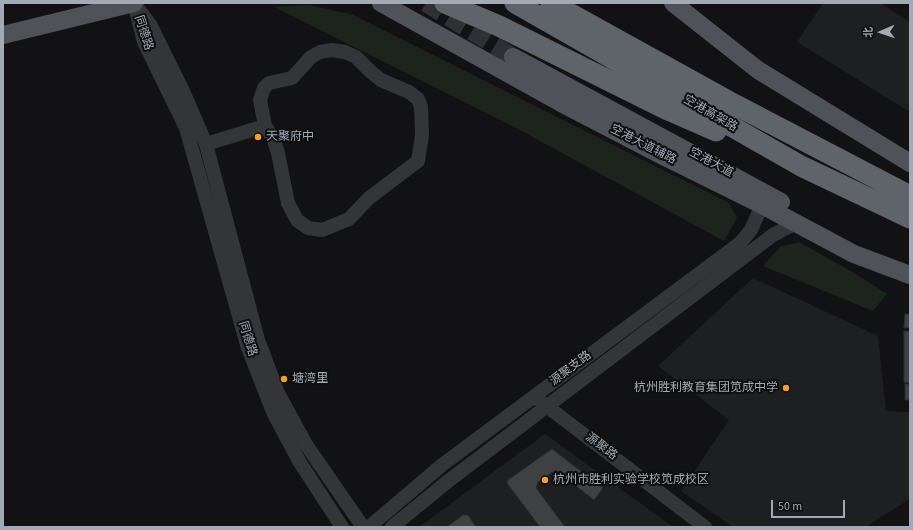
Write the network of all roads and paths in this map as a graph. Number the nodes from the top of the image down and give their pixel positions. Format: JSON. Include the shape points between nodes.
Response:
{"nodes":[{"id":1,"x":134,"y":3,"type":"edge"},
{"id":2,"x":381,"y":3,"type":"edge"},
{"id":3,"x":445,"y":3,"type":"edge"},
{"id":4,"x":515,"y":3,"type":"edge"},
{"id":5,"x":551,"y":3,"type":"edge"},
{"id":6,"x":581,"y":3,"type":"edge"},
{"id":7,"x":673,"y":3,"type":"edge"},
{"id":8,"x":682,"y":3,"type":"edge"},
{"id":9,"x":3,"y":34,"type":"edge"},
{"id":10,"x":718,"y":40,"type":"junction"},
{"id":11,"x":513,"y":57,"type":"tunnel mouth"},
{"id":12,"x":728,"y":101,"type":"junction"},
{"id":13,"x":265,"y":126,"type":"junction"},
{"id":14,"x":206,"y":144,"type":"junction"},
{"id":15,"x":910,"y":163,"type":"edge"},
{"id":16,"x":801,"y":166,"type":"junction"},
{"id":17,"x":910,"y":196,"type":"edge"},
{"id":18,"x":762,"y":205,"type":"junction"},
{"id":19,"x":910,"y":218,"type":"edge"},
{"id":20,"x":796,"y":223,"type":"junction"},
{"id":21,"x":910,"y":269,"type":"edge"},
{"id":22,"x":910,"y":275,"type":"edge"},
{"id":23,"x":534,"y":396,"type":"junction"},
{"id":24,"x":547,"y":406,"type":"junction"},
{"id":25,"x":342,"y":527,"type":"edge"},
{"id":26,"x":363,"y":527,"type":"edge"},
{"id":27,"x":370,"y":527,"type":"edge"},
{"id":28,"x":392,"y":527,"type":"edge"},
{"id":29,"x":705,"y":527,"type":"edge"}],
"edges":[{"from":1,"to":9,"type":"main road"},
{"from":1,"to":14,"type":"street","name":"同德路","via":[[154,33]]},
{"from":1,"to":25,"type":"street","name":"同德路","via":[[144,42],[186,128],[248,348],[273,412],[299,461]]},
{"from":2,"to":18,"type":"main road","name":"空港大道辅路","via":[[561,103]]},
{"from":3,"to":16,"type":"highway","via":[[499,26],[668,110]]},
{"from":4,"to":16,"type":"highway","name":"空港高架路"},
{"from":5,"to":12,"type":"highway","name":"空港高架路"},
{"from":6,"to":12,"type":"highway","via":[[624,28]]},
{"from":7,"to":10,"type":"main road"},
{"from":8,"to":10,"type":"main road"},
{"from":10,"to":15,"type":"main road","via":[[758,70]]},
{"from":11,"to":21,"type":"main road","name":"空港大道","via":[[855,242]]},
{"from":12,"to":17,"type":"highway","name":"空港高架路"},
{"from":13,"to":13,"type":"street","via":[[260,100],[264,88],[269,83],[292,78],[311,57],[332,50],[356,57],[381,80],[409,92],[418,99],[421,107],[422,135],[418,161],[369,198],[349,219],[322,230],[308,228],[297,220],[288,203],[273,138]]},
{"from":13,"to":14,"type":"street"},
{"from":14,"to":26,"type":"street","name":"同德路","via":[[258,340],[278,393],[307,446]]},
{"from":16,"to":19,"type":"highway","name":"空港高架路"},
{"from":18,"to":20,"type":"main road","name":"空港大道辅路"},
{"from":18,"to":23,"type":"street","name":"源聚支路","via":[[751,230],[740,243]]},
{"from":20,"to":22,"type":"main road","name":"空港大道辅路","via":[[854,254]]},
{"from":20,"to":24,"type":"street","name":"源聚支路","via":[[773,235]]},
{"from":23,"to":24,"type":"street","name":"源聚路"},
{"from":23,"to":27,"type":"street","name":"源聚支路","via":[[442,465]]},
{"from":24,"to":28,"type":"street","name":"源聚支路"},
{"from":24,"to":29,"type":"street","name":"源聚路"}]}
